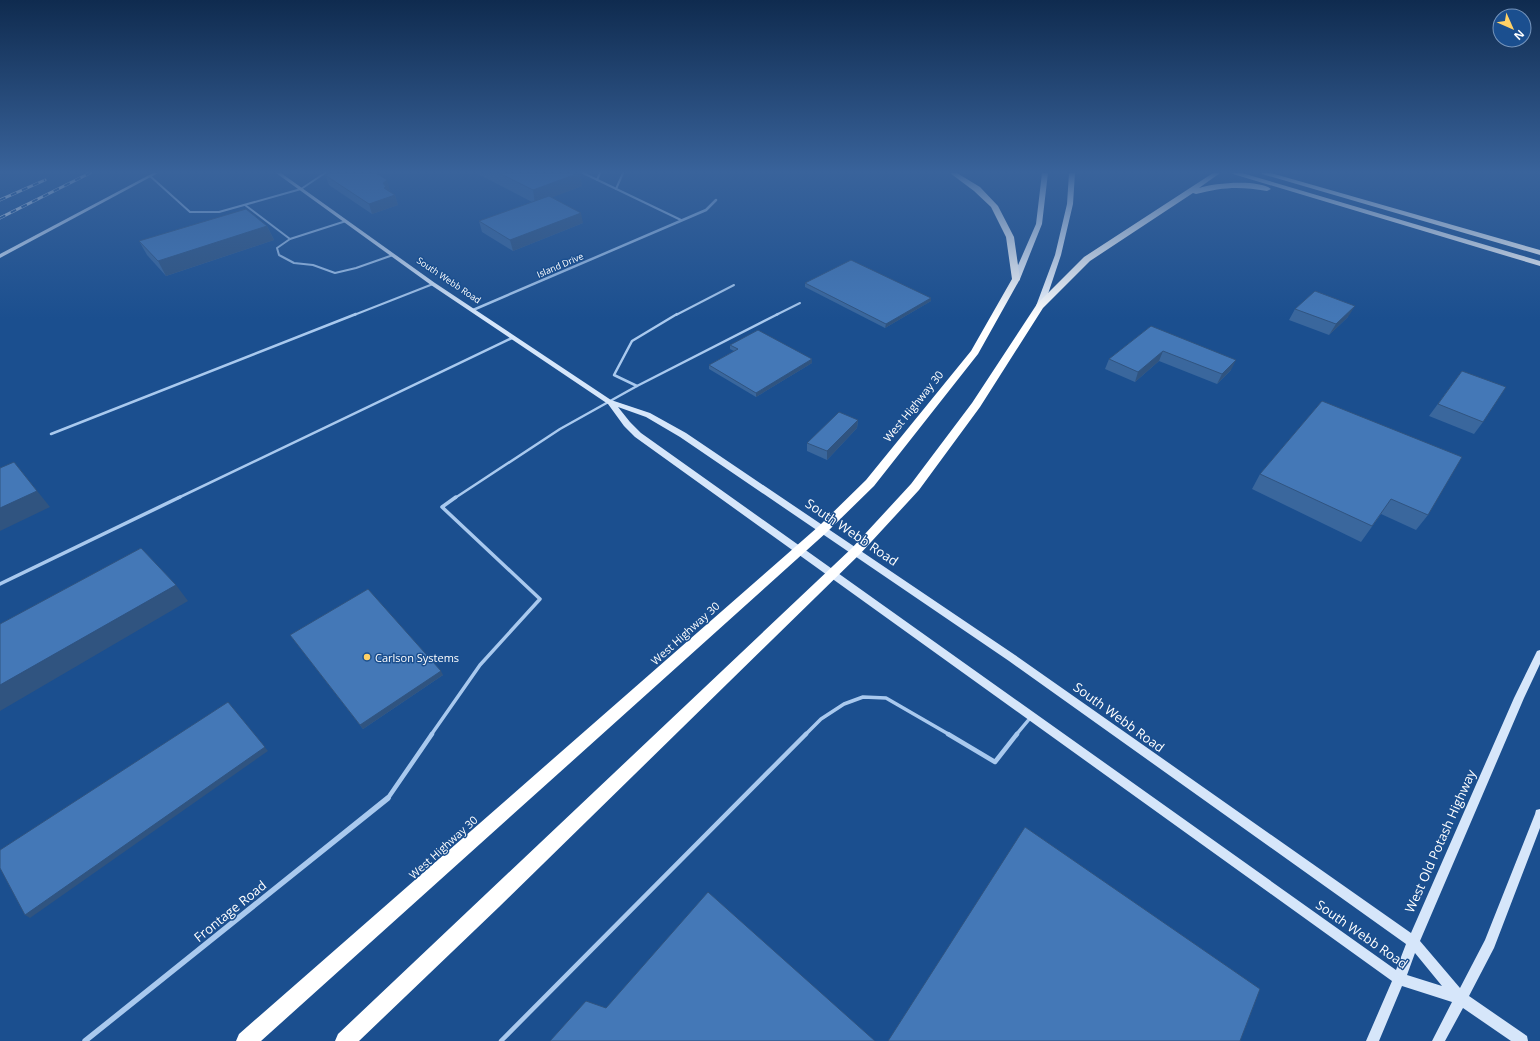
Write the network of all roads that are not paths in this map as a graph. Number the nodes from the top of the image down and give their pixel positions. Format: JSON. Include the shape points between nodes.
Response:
{"nodes":[{"id":1,"x":346,"y":221,"type":"edge"},
{"id":2,"x":65,"y":222,"type":"edge"},
{"id":3,"x":267,"y":222,"type":"edge"},
{"id":4,"x":344,"y":222,"type":"edge"},
{"id":5,"x":677,"y":222,"type":"edge"},
{"id":6,"x":1002,"y":222,"type":"edge"},
{"id":7,"x":1038,"y":222,"type":"edge"},
{"id":8,"x":1066,"y":222,"type":"edge"},
{"id":9,"x":1145,"y":222,"type":"edge"},
{"id":10,"x":1395,"y":222,"type":"edge"},
{"id":11,"x":1397,"y":222,"type":"edge"},
{"id":12,"x":1433,"y":222,"type":"edge"},
{"id":13,"x":1415,"y":227,"type":"junction"},
{"id":14,"x":290,"y":239,"type":"junction"},
{"id":15,"x":1540,"y":253,"type":"edge"},
{"id":16,"x":393,"y":255,"type":"junction"},
{"id":17,"x":0,"y":256,"type":"edge"},
{"id":18,"x":1540,"y":264,"type":"edge"},
{"id":19,"x":1016,"y":278,"type":"junction"},
{"id":20,"x":433,"y":284,"type":"junction"},
{"id":21,"x":734,"y":285,"type":"dead end"},
{"id":22,"x":800,"y":303,"type":"dead end"},
{"id":23,"x":1040,"y":306,"type":"junction"},
{"id":24,"x":473,"y":310,"type":"junction"},
{"id":25,"x":512,"y":338,"type":"junction"},
{"id":26,"x":637,"y":386,"type":"junction"},
{"id":27,"x":610,"y":402,"type":"junction"},
{"id":28,"x":51,"y":434,"type":"dead end"},
{"id":29,"x":823,"y":529,"type":"junction"},
{"id":30,"x":799,"y":550,"type":"junction"},
{"id":31,"x":856,"y":551,"type":"junction"},
{"id":32,"x":833,"y":574,"type":"junction"},
{"id":33,"x":0,"y":584,"type":"edge"},
{"id":34,"x":1540,"y":654,"type":"edge"},
{"id":35,"x":1032,"y":715,"type":"junction"},
{"id":36,"x":388,"y":798,"type":"joint"},
{"id":37,"x":1540,"y":814,"type":"edge"},
{"id":38,"x":1412,"y":942,"type":"junction"},
{"id":39,"x":1399,"y":979,"type":"junction"},
{"id":40,"x":1460,"y":998,"type":"junction"},
{"id":41,"x":85,"y":1041,"type":"edge"},
{"id":42,"x":246,"y":1041,"type":"edge"},
{"id":43,"x":345,"y":1041,"type":"edge"},
{"id":44,"x":501,"y":1041,"type":"edge"},
{"id":45,"x":1372,"y":1041,"type":"edge"},
{"id":46,"x":1438,"y":1041,"type":"edge"},
{"id":47,"x":1522,"y":1041,"type":"edge"}],
"edges":[{"from":1,"to":16,"type":"street","name":"South Webb Road"},
{"from":2,"to":17,"type":"street"},
{"from":3,"to":14,"type":"lane"},
{"from":4,"to":14,"type":"lane"},
{"from":5,"to":24,"type":"street","name":"Island Drive"},
{"from":6,"to":19,"type":"highway","via":[[1010,237]]},
{"from":7,"to":19,"type":"main road","name":"West Highway 30"},
{"from":8,"to":23,"type":"main road","via":[[1058,255]]},
{"from":9,"to":23,"type":"highway","via":[[1087,259]]},
{"from":10,"to":13,"type":"highway"},
{"from":11,"to":13,"type":"highway"},
{"from":12,"to":15,"type":"highway"},
{"from":13,"to":18,"type":"highway"},
{"from":14,"to":16,"type":"lane","via":[[278,248],[278,254],[294,263],[313,265],[335,273]]},
{"from":16,"to":20,"type":"street","name":"South Webb Road"},
{"from":19,"to":29,"type":"highway","name":"West Highway 30","via":[[975,352],[870,483]]},
{"from":20,"to":24,"type":"street","name":"South Webb Road"},
{"from":20,"to":28,"type":"lane"},
{"from":21,"to":26,"type":"lane","via":[[632,341],[614,375]]},
{"from":22,"to":26,"type":"lane"},
{"from":23,"to":31,"type":"highway","via":[[976,406],[915,487]]},
{"from":24,"to":25,"type":"street","name":"South Webb Road"},
{"from":25,"to":27,"type":"street","name":"South Webb Road"},
{"from":25,"to":33,"type":"lane"},
{"from":26,"to":27,"type":"lane"},
{"from":27,"to":29,"type":"street","name":"South Webb Road","via":[[663,422]]},
{"from":27,"to":30,"type":"street","name":"South Webb Road","via":[[638,435]]},
{"from":27,"to":36,"type":"lane","via":[[560,429],[442,507],[540,599],[480,665]]},
{"from":29,"to":30,"type":"highway","name":"West Highway 30"},
{"from":29,"to":31,"type":"street","name":"South Webb Road"},
{"from":30,"to":32,"type":"street","name":"South Webb Road"},
{"from":30,"to":42,"type":"highway","name":"West Highway 30"},
{"from":31,"to":32,"type":"highway"},
{"from":31,"to":38,"type":"street","name":"South Webb Road","via":[[1012,658]]},
{"from":32,"to":35,"type":"street","name":"South Webb Road"},
{"from":32,"to":43,"type":"highway"},
{"from":34,"to":38,"type":"street","name":"West Old Potash Highway"},
{"from":35,"to":39,"type":"street","name":"South Webb Road"},
{"from":35,"to":44,"type":"lane","via":[[995,762],[886,698],[863,697],[844,704],[821,719]]},
{"from":36,"to":41,"type":"street","name":"Frontage Road"},
{"from":37,"to":40,"type":"street","via":[[1490,944]]},
{"from":38,"to":39,"type":"street","name":"West Old Potash Highway"},
{"from":38,"to":40,"type":"street","name":"South Webb Road"},
{"from":39,"to":40,"type":"street","name":"South Webb Road"},
{"from":39,"to":45,"type":"street","name":"West Old Potash Highway"},
{"from":40,"to":46,"type":"street"},
{"from":40,"to":47,"type":"street"}]}
